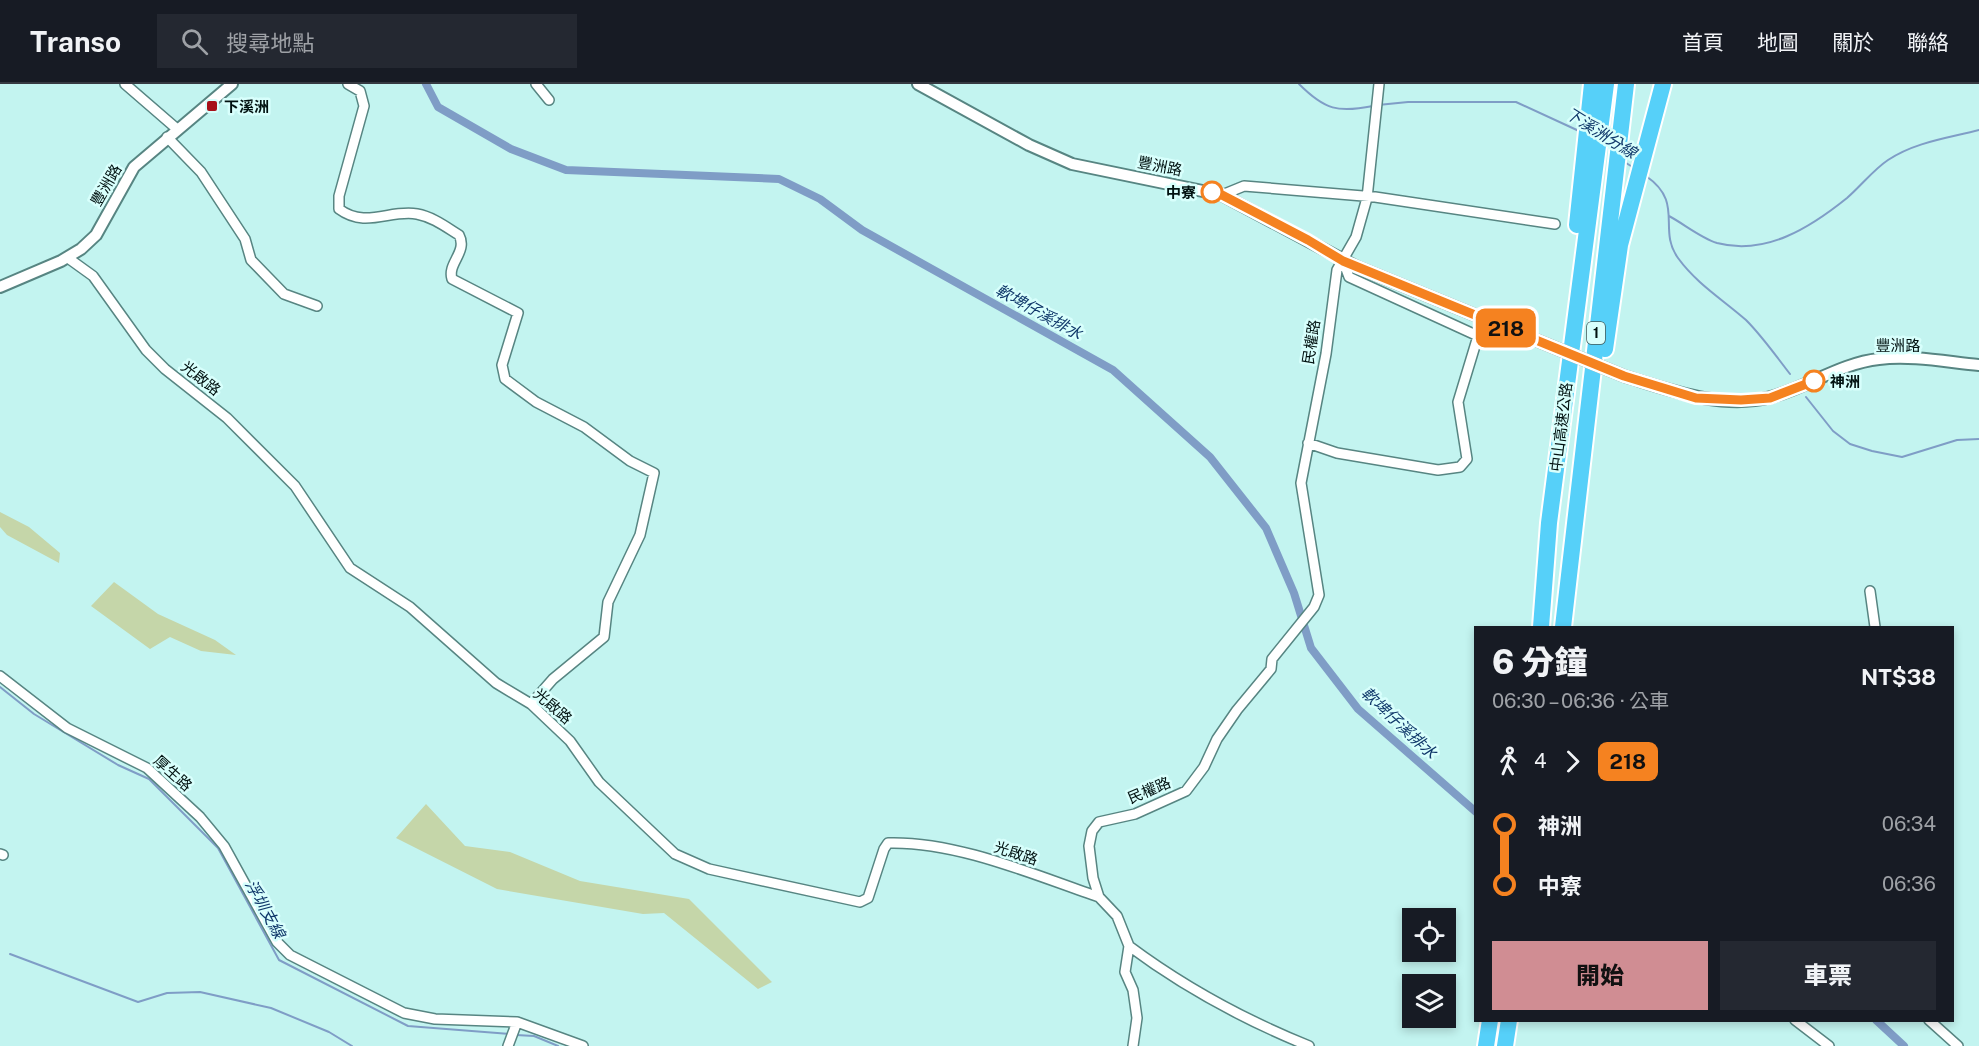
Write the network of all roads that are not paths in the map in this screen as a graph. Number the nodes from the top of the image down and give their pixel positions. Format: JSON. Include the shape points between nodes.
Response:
{"nodes":[{"id":1,"x":125,"y":84,"type":"edge"},
{"id":2,"x":232,"y":84,"type":"edge"},
{"id":3,"x":348,"y":84,"type":"edge"},
{"id":4,"x":536,"y":84,"type":"edge"},
{"id":5,"x":918,"y":84,"type":"edge"},
{"id":6,"x":1593,"y":84,"type":"edge"},
{"id":7,"x":1606,"y":84,"type":"edge"},
{"id":8,"x":1626,"y":84,"type":"edge"},
{"id":9,"x":1663,"y":84,"type":"edge"},
{"id":10,"x":1668,"y":84,"type":"edge"},
{"id":11,"x":1378,"y":88,"type":"edge"},
{"id":12,"x":549,"y":100,"type":"dead end"},
{"id":13,"x":1595,"y":125,"type":"junction"},
{"id":14,"x":177,"y":129,"type":"junction"},
{"id":15,"x":167,"y":137,"type":"junction"},
{"id":16,"x":1647,"y":138,"type":"junction"},
{"id":17,"x":1222,"y":195,"type":"junction"},
{"id":18,"x":1367,"y":198,"type":"junction"},
{"id":19,"x":1555,"y":224,"type":"dead end"},
{"id":20,"x":68,"y":258,"type":"junction"},
{"id":21,"x":1343,"y":261,"type":"junction"},
{"id":22,"x":0,"y":287,"type":"edge"},
{"id":23,"x":317,"y":306,"type":"dead end"},
{"id":24,"x":1979,"y":365,"type":"edge"},
{"id":25,"x":1308,"y":443,"type":"junction"},
{"id":26,"x":1576,"y":494,"type":"junction"},
{"id":27,"x":1870,"y":591,"type":"dead end"},
{"id":28,"x":1541,"y":626,"type":"edge"},
{"id":29,"x":1563,"y":626,"type":"edge"},
{"id":30,"x":1875,"y":626,"type":"edge"},
{"id":31,"x":0,"y":676,"type":"edge"},
{"id":32,"x":531,"y":704,"type":"junction"},
{"id":33,"x":1099,"y":897,"type":"junction"},
{"id":34,"x":1128,"y":946,"type":"junction"},
{"id":35,"x":1490,"y":1022,"type":"edge"},
{"id":36,"x":1509,"y":1022,"type":"edge"},
{"id":37,"x":1798,"y":1022,"type":"edge"},
{"id":38,"x":1931,"y":1022,"type":"edge"},
{"id":39,"x":513,"y":1034,"type":"edge"},
{"id":40,"x":583,"y":1046,"type":"edge"},
{"id":41,"x":1133,"y":1046,"type":"edge"},
{"id":42,"x":1309,"y":1046,"type":"edge"},
{"id":43,"x":1486,"y":1046,"type":"edge"},
{"id":44,"x":1505,"y":1046,"type":"edge"},
{"id":45,"x":1829,"y":1046,"type":"edge"},
{"id":46,"x":1958,"y":1046,"type":"edge"}],
"edges":[{"from":1,"to":14,"type":"street"},
{"from":2,"to":14,"type":"street","name":"豐洲路"},
{"from":3,"to":32,"type":"street","via":[[360,91],[364,106],[339,196],[339,209],[368,218],[418,214],[459,235],[461,249],[451,269],[452,279],[518,313],[502,366],[505,380],[654,473],[640,535],[608,602],[604,637],[553,679]]},
{"from":4,"to":12,"type":"street"},
{"from":5,"to":17,"type":"street","name":"豐洲路","via":[[1072,164]]},
{"from":6,"to":13,"type":"highway"},
{"from":7,"to":13,"type":"highway","name":"中山高速公路","number":"1"},
{"from":8,"to":26,"type":"highway","name":"中山高速公路","number":"1"},
{"from":9,"to":16,"type":"highway"},
{"from":10,"to":16,"type":"highway"},
{"from":11,"to":18,"type":"street","name":"民權路"},
{"from":13,"to":28,"type":"highway","name":"中山高速公路","number":"1","via":[[1549,523]]},
{"from":14,"to":15,"type":"street","name":"豐洲路"},
{"from":15,"to":20,"type":"street","name":"豐洲路","via":[[134,167],[96,235]]},
{"from":15,"to":23,"type":"street","via":[[201,172],[245,239],[251,260],[284,294]]},
{"from":16,"to":26,"type":"highway","via":[[1620,244],[1594,418]]},
{"from":17,"to":18,"type":"street","via":[[1244,186]]},
{"from":17,"to":21,"type":"street","name":"豐洲路"},
{"from":18,"to":19,"type":"street"},
{"from":18,"to":21,"type":"street","name":"民權路","via":[[1356,237]]},
{"from":20,"to":22,"type":"street","name":"豐洲路"},
{"from":20,"to":32,"type":"street","name":"光啟路","via":[[93,276],[146,350],[227,418],[295,486],[350,568],[410,607],[496,684]]},
{"from":21,"to":24,"type":"street","name":"豐洲路","bridge":true,"via":[[1624,376],[1696,398],[1770,398],[1859,362],[1880,359]]},
{"from":21,"to":25,"type":"street","name":"民權路","via":[[1337,270],[1326,354]]},
{"from":21,"to":25,"type":"street","via":[[1349,277],[1478,336],[1458,402],[1467,459],[1460,467],[1438,470],[1337,453]]},
{"from":25,"to":33,"type":"street","name":"民權路","via":[[1301,483],[1318,595],[1314,607],[1272,659],[1271,669],[1217,739],[1186,791],[1135,814],[1100,822],[1092,831],[1091,868]]},
{"from":26,"to":29,"type":"highway","name":"中山高速公路","number":"1"},
{"from":27,"to":30,"type":"street"},
{"from":31,"to":39,"type":"street","name":"厚生路","via":[[67,728],[147,768],[200,817],[220,840],[277,942],[296,958],[404,1013]]},
{"from":32,"to":33,"type":"street","name":"光啟路","via":[[570,741],[599,782],[675,854],[709,869],[860,902],[868,898],[888,843],[900,843],[969,854]]},
{"from":33,"to":34,"type":"street","name":"民權路","via":[[1117,916]]},
{"from":34,"to":41,"type":"street","name":"民權路","via":[[1125,972],[1133,990],[1137,1018]]},
{"from":34,"to":42,"type":"street","via":[[1232,1011]]},
{"from":35,"to":43,"type":"highway"},
{"from":36,"to":44,"type":"highway"},
{"from":37,"to":45,"type":"street"},
{"from":38,"to":46,"type":"street"},
{"from":39,"to":40,"type":"street"}]}
